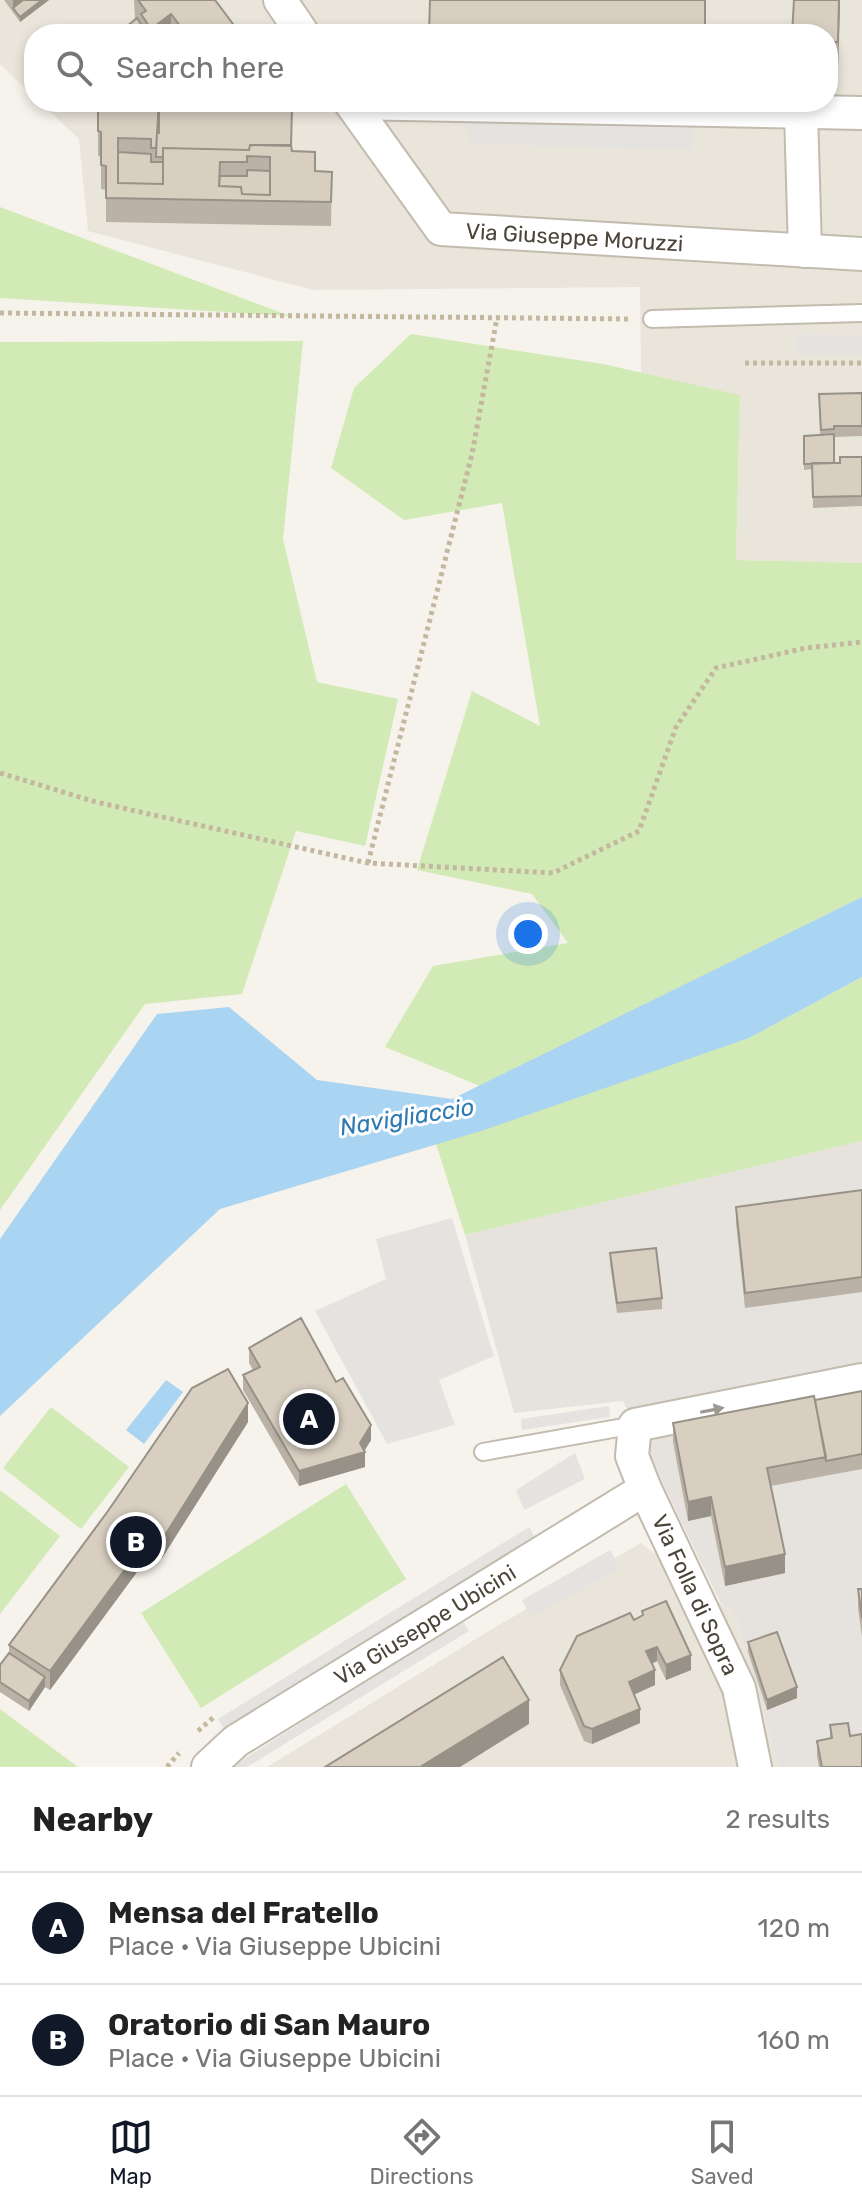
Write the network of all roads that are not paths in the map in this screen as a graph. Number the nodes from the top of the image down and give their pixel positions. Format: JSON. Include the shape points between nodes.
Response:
{"nodes":[{"id":1,"x":280,"y":0,"type":"edge"},
{"id":2,"x":296,"y":24,"type":"edge"},
{"id":3,"x":356,"y":112,"type":"edge"},
{"id":4,"x":801,"y":112,"type":"joint"},
{"id":5,"x":862,"y":113,"type":"edge"},
{"id":6,"x":805,"y":251,"type":"junction"},
{"id":7,"x":862,"y":254,"type":"edge"},
{"id":8,"x":862,"y":313,"type":"edge"},
{"id":9,"x":652,"y":319,"type":"road end"},
{"id":10,"x":862,"y":1380,"type":"edge"},
{"id":11,"x":635,"y":1425,"type":"junction"},
{"id":12,"x":483,"y":1452,"type":"dead end"},
{"id":13,"x":645,"y":1489,"type":"junction"},
{"id":14,"x":208,"y":1767,"type":"edge"},
{"id":15,"x":755,"y":1767,"type":"edge"}],
"edges":[{"from":1,"to":2,"type":"street"},
{"from":3,"to":6,"type":"street","name":"Via Giuseppe Moruzzi","via":[[441,229]]},
{"from":4,"to":5,"type":"street","name":"Via Giuseppe Moruzzi"},
{"from":4,"to":6,"type":"street"},
{"from":6,"to":7,"type":"street","name":"Via Giuseppe Moruzzi"},
{"from":8,"to":9,"type":"lane"},
{"from":11,"to":10,"type":"street","one_way":true},
{"from":11,"to":12,"type":"lane"},
{"from":11,"to":13,"type":"street","name":"Via Folla di Sopra","via":[[632,1456]]},
{"from":13,"to":14,"type":"street","name":"Via Giuseppe Ubicini","via":[[236,1741]]},
{"from":13,"to":15,"type":"street","name":"Via Folla di Sopra","via":[[739,1688]]}]}
